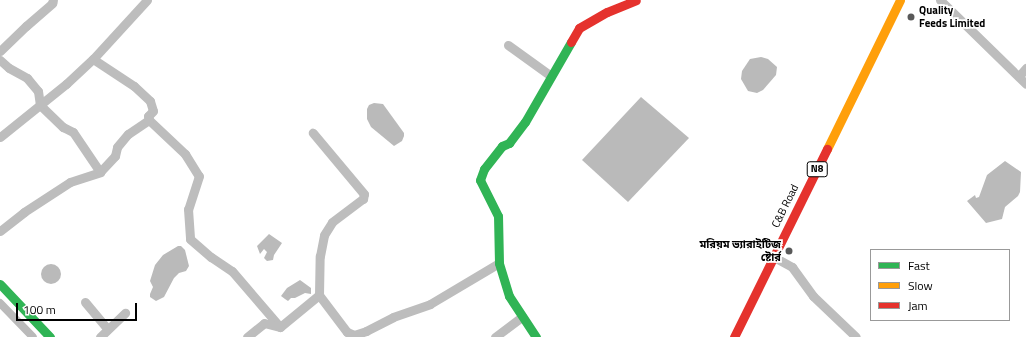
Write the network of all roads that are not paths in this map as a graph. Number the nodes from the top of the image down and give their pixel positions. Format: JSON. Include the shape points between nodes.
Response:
{"nodes":[{"id":1,"x":53,"y":0,"type":"edge"},
{"id":2,"x":147,"y":0,"type":"edge"},
{"id":3,"x":636,"y":0,"type":"edge"},
{"id":4,"x":900,"y":0,"type":"edge"},
{"id":5,"x":940,"y":0,"type":"edge"},
{"id":6,"x":624,"y":2,"type":"edge"},
{"id":7,"x":508,"y":44,"type":"dead end"},
{"id":8,"x":0,"y":51,"type":"edge"},
{"id":9,"x":0,"y":60,"type":"edge"},
{"id":10,"x":93,"y":60,"type":"junction"},
{"id":11,"x":1026,"y":68,"type":"edge"},
{"id":12,"x":551,"y":76,"type":"junction"},
{"id":13,"x":1019,"y":76,"type":"junction"},
{"id":14,"x":1026,"y":84,"type":"edge"},
{"id":15,"x":40,"y":105,"type":"junction"},
{"id":16,"x":149,"y":120,"type":"junction"},
{"id":17,"x":313,"y":133,"type":"dead end"},
{"id":18,"x":0,"y":137,"type":"edge"},
{"id":19,"x":100,"y":172,"type":"junction"},
{"id":20,"x":778,"y":227,"type":"dead end"},
{"id":21,"x":0,"y":231,"type":"edge"},
{"id":22,"x":774,"y":257,"type":"junction"},
{"id":23,"x":499,"y":263,"type":"junction"},
{"id":24,"x":0,"y":284,"type":"edge"},
{"id":25,"x":319,"y":295,"type":"junction"},
{"id":26,"x":85,"y":302,"type":"dead end"},
{"id":27,"x":125,"y":313,"type":"dead end"},
{"id":28,"x":522,"y":317,"type":"junction"},
{"id":29,"x":280,"y":328,"type":"junction"},
{"id":30,"x":108,"y":330,"type":"junction"},
{"id":31,"x":50,"y":337,"type":"edge"},
{"id":32,"x":100,"y":337,"type":"edge"},
{"id":33,"x":247,"y":337,"type":"edge"},
{"id":34,"x":495,"y":337,"type":"edge"},
{"id":35,"x":536,"y":337,"type":"edge"},
{"id":36,"x":724,"y":337,"type":"edge"},
{"id":37,"x":734,"y":337,"type":"edge"},
{"id":38,"x":856,"y":337,"type":"edge"}],
"edges":[{"from":1,"to":8,"type":"street"},
{"from":2,"to":10,"type":"street"},
{"from":3,"to":6,"type":"main road"},
{"from":4,"to":22,"type":"main road","name":"C&B Road","number":"N8"},
{"from":5,"to":13,"type":"street"},
{"from":6,"to":12,"type":"main road","via":[[579,28]]},
{"from":7,"to":12,"type":"street"},
{"from":9,"to":15,"type":"street","via":[[27,78],[38,92]]},
{"from":10,"to":15,"type":"street"},
{"from":10,"to":16,"type":"street","via":[[134,86],[150,101],[153,110],[148,116]]},
{"from":11,"to":13,"type":"street"},
{"from":12,"to":23,"type":"main road","via":[[525,122],[484,169],[480,180],[498,216]]},
{"from":13,"to":14,"type":"street"},
{"from":15,"to":18,"type":"street"},
{"from":15,"to":19,"type":"street","via":[[63,127],[73,132]]},
{"from":16,"to":19,"type":"street","via":[[128,134],[117,147],[115,156]]},
{"from":16,"to":29,"type":"street","via":[[184,154],[199,176],[188,209],[190,239],[232,272]]},
{"from":17,"to":25,"type":"street","via":[[364,194],[363,199],[332,222],[324,235],[318,279]]},
{"from":19,"to":21,"type":"street","via":[[70,182]]},
{"from":20,"to":36,"type":"main road","name":"C&B Road"},
{"from":22,"to":37,"type":"main road","name":"C&B Road","number":"N8"},
{"from":22,"to":38,"type":"street","via":[[792,267],[813,296]]},
{"from":23,"to":25,"type":"street","via":[[430,304],[354,335],[346,332]]},
{"from":23,"to":28,"type":"main road","via":[[509,296]]},
{"from":24,"to":31,"type":"main road"},
{"from":25,"to":29,"type":"street"},
{"from":26,"to":30,"type":"street"},
{"from":27,"to":30,"type":"street"},
{"from":28,"to":34,"type":"street"},
{"from":28,"to":35,"type":"main road"},
{"from":29,"to":33,"type":"street","via":[[264,323]]},
{"from":30,"to":32,"type":"street"}]}
